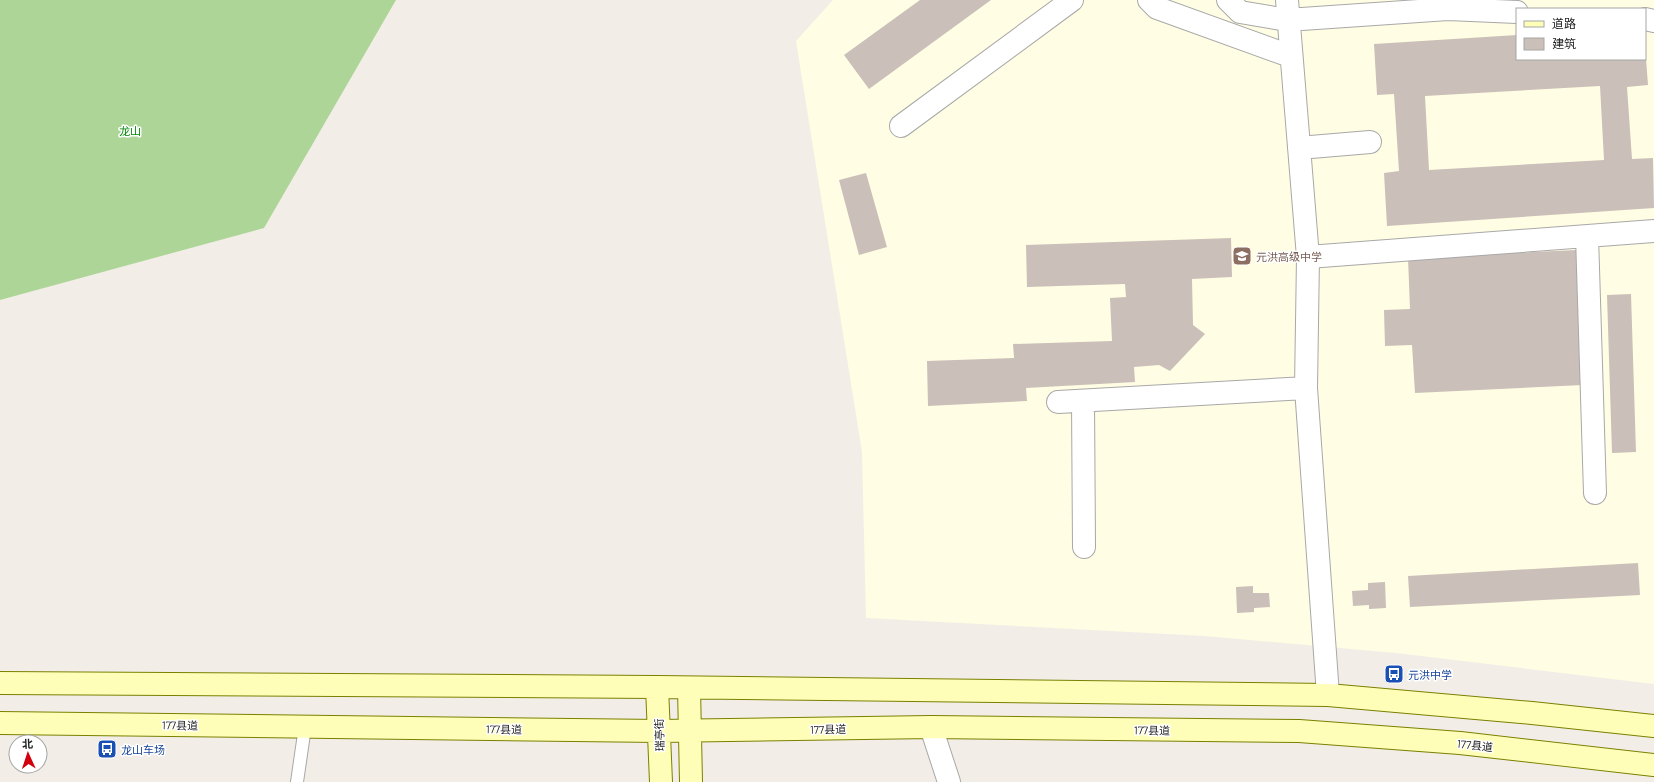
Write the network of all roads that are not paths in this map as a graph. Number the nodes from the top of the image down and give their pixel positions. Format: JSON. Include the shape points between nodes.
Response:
{"nodes":[{"id":1,"x":1072,"y":0,"type":"edge"},
{"id":2,"x":1149,"y":0,"type":"edge"},
{"id":3,"x":1228,"y":0,"type":"edge"},
{"id":4,"x":1287,"y":10,"type":"edge"},
{"id":5,"x":1516,"y":12,"type":"edge"},
{"id":6,"x":1290,"y":56,"type":"junction"},
{"id":7,"x":901,"y":126,"type":"dead end"},
{"id":8,"x":1370,"y":142,"type":"dead end"},
{"id":9,"x":1299,"y":148,"type":"junction"},
{"id":10,"x":1654,"y":231,"type":"edge"},
{"id":11,"x":1587,"y":236,"type":"junction"},
{"id":12,"x":1308,"y":257,"type":"junction"},
{"id":13,"x":1306,"y":388,"type":"junction"},
{"id":14,"x":1083,"y":401,"type":"junction"},
{"id":15,"x":1058,"y":402,"type":"dead end"},
{"id":16,"x":1595,"y":493,"type":"dead end"},
{"id":17,"x":1084,"y":547,"type":"dead end"},
{"id":18,"x":0,"y":683,"type":"edge"},
{"id":19,"x":657,"y":687,"type":"junction"},
{"id":20,"x":689,"y":688,"type":"junction"},
{"id":21,"x":1328,"y":695,"type":"junction"},
{"id":22,"x":0,"y":723,"type":"edge"},
{"id":23,"x":1654,"y":726,"type":"edge"},
{"id":24,"x":305,"y":727,"type":"junction"},
{"id":25,"x":931,"y":727,"type":"junction"},
{"id":26,"x":690,"y":731,"type":"junction"},
{"id":27,"x":660,"y":732,"type":"junction"},
{"id":28,"x":1654,"y":765,"type":"edge"},
{"id":29,"x":297,"y":782,"type":"edge"},
{"id":30,"x":661,"y":782,"type":"edge"},
{"id":31,"x":691,"y":782,"type":"edge"},
{"id":32,"x":949,"y":782,"type":"edge"}],
"edges":[{"from":1,"to":7,"type":"street"},
{"from":2,"to":6,"type":"street","via":[[1157,8]]},
{"from":3,"to":4,"type":"street","via":[[1240,12]]},
{"from":4,"to":5,"type":"street","via":[[1448,9]]},
{"from":4,"to":6,"type":"street"},
{"from":6,"to":9,"type":"street"},
{"from":8,"to":9,"type":"street"},
{"from":9,"to":12,"type":"street"},
{"from":10,"to":11,"type":"street"},
{"from":11,"to":12,"type":"street"},
{"from":11,"to":16,"type":"street"},
{"from":12,"to":13,"type":"street"},
{"from":13,"to":14,"type":"street"},
{"from":13,"to":21,"type":"street"},
{"from":14,"to":15,"type":"street"},
{"from":14,"to":17,"type":"street"},
{"from":18,"to":19,"type":"main road"},
{"from":19,"to":20,"type":"main road"},
{"from":19,"to":27,"type":"main road","name":"瑞亭街"},
{"from":20,"to":21,"type":"main road"},
{"from":20,"to":26,"type":"main road"},
{"from":21,"to":23,"type":"main road"},
{"from":22,"to":24,"type":"main road","name":"177县道"},
{"from":24,"to":27,"type":"main road","name":"177县道"},
{"from":24,"to":29,"type":"lane"},
{"from":25,"to":26,"type":"main road","name":"177县道"},
{"from":25,"to":28,"type":"main road","name":"177县道","via":[[1299,731],[1460,743]]},
{"from":25,"to":32,"type":"street"},
{"from":26,"to":27,"type":"main road","name":"177县道"},
{"from":26,"to":31,"type":"main road"},
{"from":27,"to":30,"type":"main road","name":"瑞亭街"}]}
